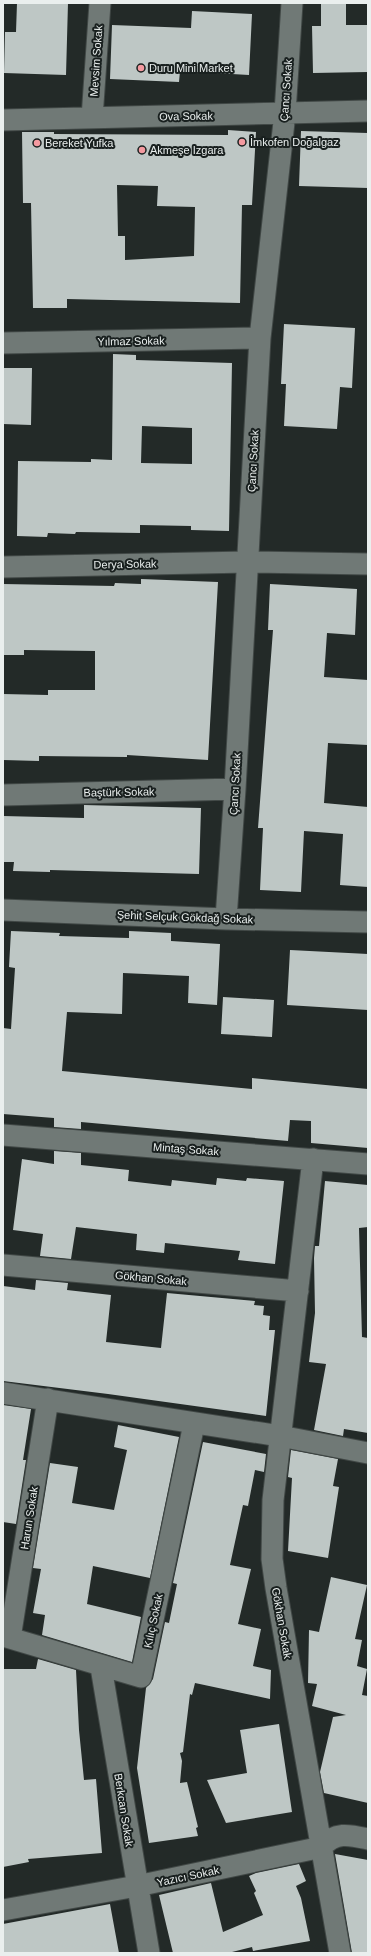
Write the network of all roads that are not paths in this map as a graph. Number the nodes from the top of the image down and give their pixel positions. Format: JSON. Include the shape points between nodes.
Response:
{"nodes":[{"id":1,"x":100,"y":3,"type":"edge"},
{"id":2,"x":292,"y":3,"type":"edge"},
{"id":3,"x":368,"y":111,"type":"edge"},
{"id":4,"x":285,"y":114,"type":"junction"},
{"id":5,"x":92,"y":118,"type":"junction"},
{"id":6,"x":3,"y":120,"type":"edge"},
{"id":7,"x":260,"y":338,"type":"junction"},
{"id":8,"x":3,"y":344,"type":"edge"},
{"id":9,"x":247,"y":562,"type":"junction"},
{"id":10,"x":368,"y":564,"type":"edge"},
{"id":11,"x":3,"y":567,"type":"edge"},
{"id":12,"x":235,"y":789,"type":"junction"},
{"id":13,"x":3,"y":794,"type":"edge"},
{"id":14,"x":3,"y":910,"type":"edge"},
{"id":15,"x":226,"y":919,"type":"junction"},
{"id":16,"x":368,"y":922,"type":"edge"},
{"id":17,"x":3,"y":1135,"type":"edge"},
{"id":18,"x":313,"y":1159,"type":"junction"},
{"id":19,"x":368,"y":1164,"type":"edge"},
{"id":20,"x":3,"y":1265,"type":"edge"},
{"id":21,"x":298,"y":1291,"type":"junction"},
{"id":22,"x":3,"y":1393,"type":"edge"},
{"id":23,"x":48,"y":1399,"type":"junction"},
{"id":24,"x":194,"y":1424,"type":"junction"},
{"id":25,"x":280,"y":1436,"type":"junction"},
{"id":26,"x":368,"y":1453,"type":"edge"},
{"id":27,"x":7,"y":1637,"type":"edge"},
{"id":28,"x":101,"y":1666,"type":"junction"},
{"id":29,"x":368,"y":1839,"type":"edge"},
{"id":30,"x":322,"y":1847,"type":"junction"},
{"id":31,"x":137,"y":1886,"type":"junction"},
{"id":32,"x":3,"y":1910,"type":"edge"},
{"id":33,"x":149,"y":1953,"type":"edge"},
{"id":34,"x":340,"y":1953,"type":"edge"}],
"edges":[{"from":1,"to":5,"type":"street","name":"Mevsim Sokak"},
{"from":2,"to":4,"type":"street","name":"Çancı Sokak"},
{"from":3,"to":4,"type":"street","name":"Ova Sokak"},
{"from":4,"to":5,"type":"street","name":"Ova Sokak"},
{"from":4,"to":7,"type":"street","name":"Çancı Sokak"},
{"from":5,"to":6,"type":"street","name":"Ova Sokak"},
{"from":7,"to":8,"type":"street","name":"Yılmaz Sokak"},
{"from":7,"to":9,"type":"street","name":"Çancı Sokak"},
{"from":9,"to":10,"type":"street","name":"Derya Sokak"},
{"from":9,"to":11,"type":"street","name":"Derya Sokak"},
{"from":9,"to":12,"type":"street","name":"Çancı Sokak"},
{"from":12,"to":13,"type":"street","name":"Baştürk Sokak"},
{"from":12,"to":15,"type":"street","name":"Çancı Sokak"},
{"from":14,"to":15,"type":"street","name":"Şehit Selçuk Gökdağ Sokak"},
{"from":15,"to":16,"type":"street","name":"Şehit Selçuk Gökdağ Sokak"},
{"from":17,"to":18,"type":"street","name":"Mintaş Sokak"},
{"from":18,"to":19,"type":"street","name":"Mintaş Sokak"},
{"from":18,"to":21,"type":"street","name":"Gökhan Sokak"},
{"from":20,"to":21,"type":"street","name":"Gökhan Sokak"},
{"from":21,"to":25,"type":"street","name":"Gökhan Sokak"},
{"from":22,"to":23,"type":"street"},
{"from":23,"to":24,"type":"street"},
{"from":23,"to":27,"type":"street","name":"Harun Sokak"},
{"from":24,"to":25,"type":"street"},
{"from":24,"to":28,"type":"street","name":"Kılıç Sokak","via":[[141,1677]]},
{"from":25,"to":26,"type":"street"},
{"from":25,"to":30,"type":"street","name":"Gökhan Sokak","via":[[273,1500],[272,1559]]},
{"from":27,"to":28,"type":"street","name":"Kılıç Sokak"},
{"from":28,"to":31,"type":"street","name":"Berkcan Sokak"},
{"from":29,"to":30,"type":"street","name":"Yazıcı Sokak","via":[[344,1834],[334,1836]]},
{"from":30,"to":31,"type":"street","name":"Yazıcı Sokak"},
{"from":30,"to":34,"type":"street","name":"Gökhan Sokak"},
{"from":31,"to":32,"type":"street","name":"Yazıcı Sokak"},
{"from":31,"to":33,"type":"street","name":"Berkcan Sokak"}]}
